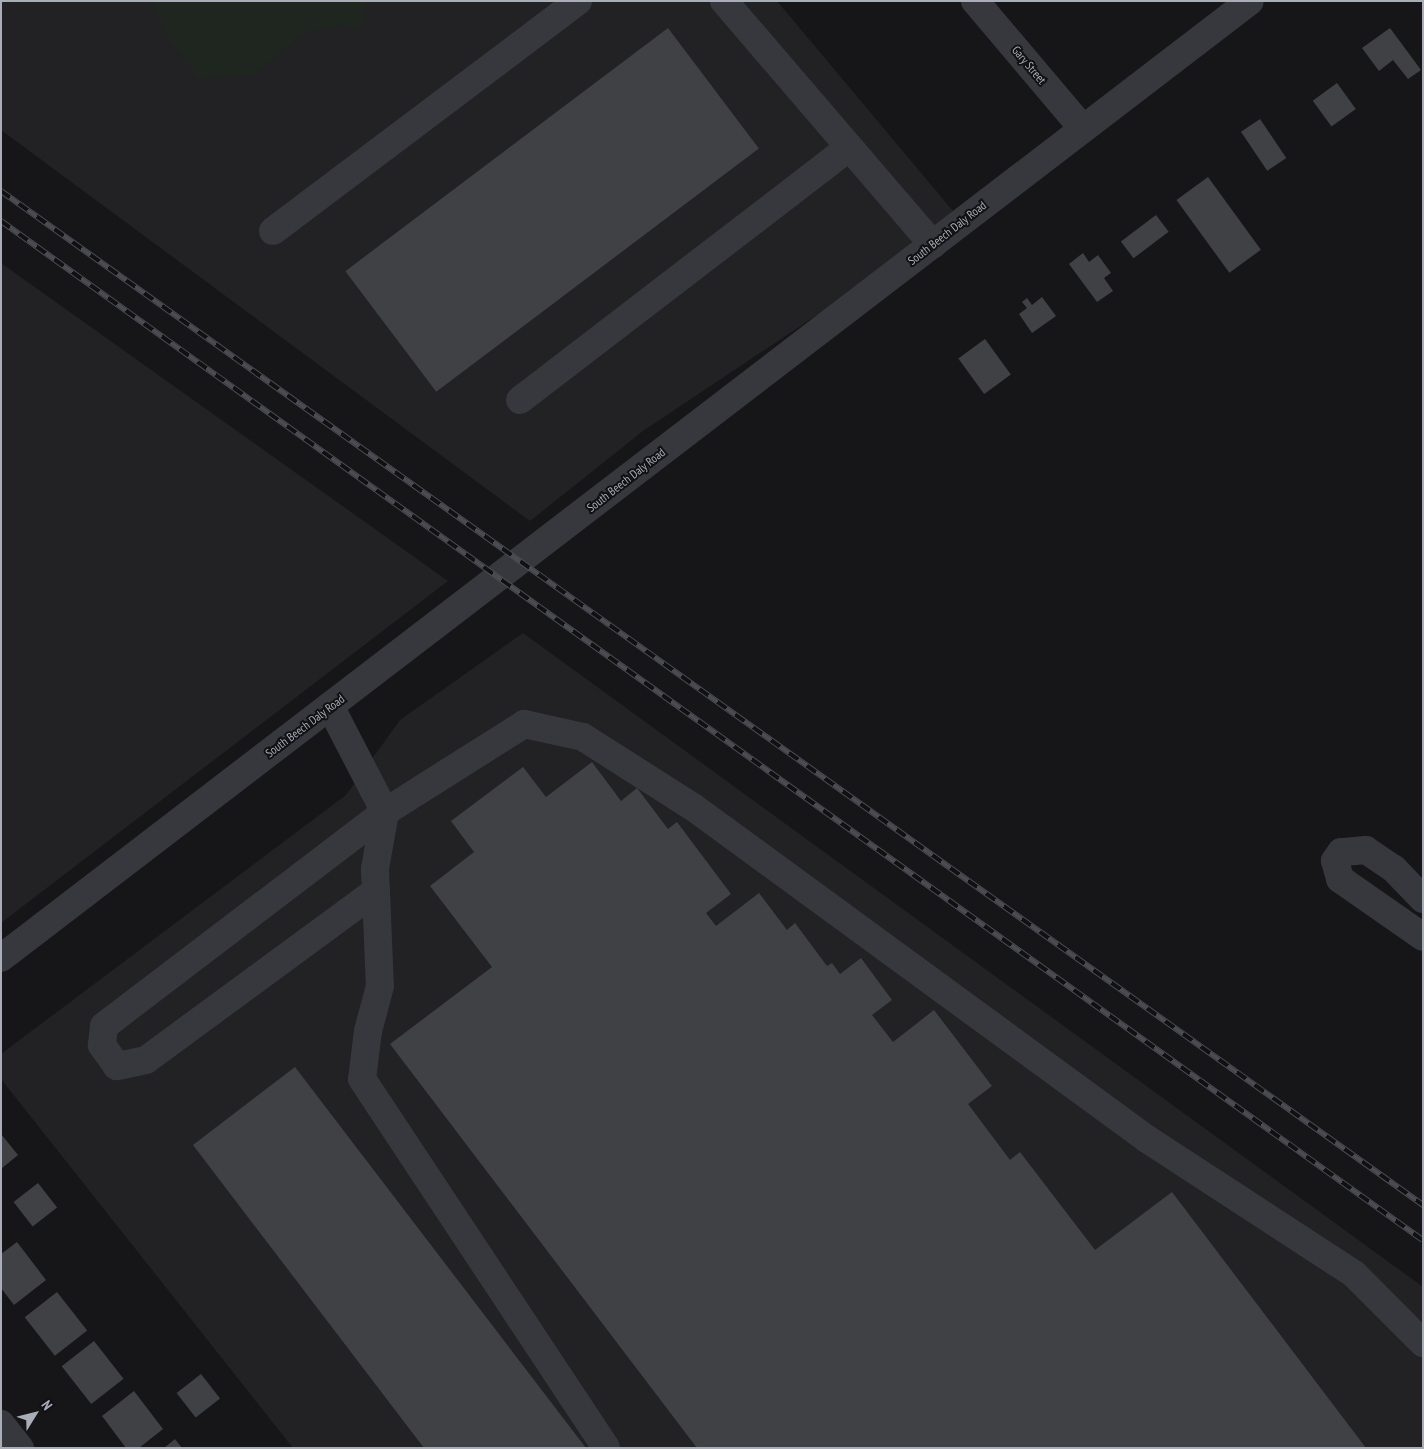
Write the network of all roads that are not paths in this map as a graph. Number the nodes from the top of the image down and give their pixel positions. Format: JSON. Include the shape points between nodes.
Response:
{"nodes":[{"id":1,"x":578,"y":1,"type":"edge"},
{"id":2,"x":724,"y":1,"type":"edge"},
{"id":3,"x":975,"y":1,"type":"edge"},
{"id":4,"x":1250,"y":1,"type":"edge"},
{"id":5,"x":1083,"y":129,"type":"junction"},
{"id":6,"x":849,"y":148,"type":"junction"},
{"id":7,"x":273,"y":231,"type":"dead end"},
{"id":8,"x":933,"y":245,"type":"junction"},
{"id":9,"x":520,"y":400,"type":"dead end"},
{"id":10,"x":330,"y":706,"type":"junction"},
{"id":11,"x":385,"y":812,"type":"junction"},
{"id":12,"x":376,"y":891,"type":"junction"},
{"id":13,"x":1423,"y":899,"type":"edge"},
{"id":14,"x":1423,"y":937,"type":"edge"},
{"id":15,"x":1,"y":958,"type":"edge"},
{"id":16,"x":1423,"y":1343,"type":"edge"},
{"id":17,"x":1,"y":1424,"type":"edge"},
{"id":18,"x":20,"y":1448,"type":"edge"},
{"id":19,"x":606,"y":1448,"type":"edge"}],
"edges":[{"from":1,"to":7,"type":"street"},
{"from":2,"to":6,"type":"street"},
{"from":3,"to":5,"type":"street","name":"Gary Street"},
{"from":4,"to":5,"type":"street","name":"South Beech Daly Road"},
{"from":5,"to":8,"type":"street","name":"South Beech Daly Road"},
{"from":6,"to":8,"type":"street"},
{"from":6,"to":9,"type":"street"},
{"from":8,"to":10,"type":"street","name":"South Beech Daly Road"},
{"from":10,"to":11,"type":"street"},
{"from":10,"to":15,"type":"street","name":"South Beech Daly Road"},
{"from":11,"to":12,"type":"street","via":[[375,869]]},
{"from":11,"to":12,"type":"street","via":[[104,1026],[102,1045],[117,1066],[146,1060]]},
{"from":11,"to":16,"type":"street","via":[[524,724],[583,737],[693,807],[1146,1139],[1354,1274]]},
{"from":12,"to":19,"type":"street","via":[[380,986],[368,1031],[362,1079]]},
{"from":13,"to":14,"type":"street","via":[[1394,869],[1366,850],[1341,852],[1335,861],[1340,879]]},
{"from":17,"to":18,"type":"street"}]}
